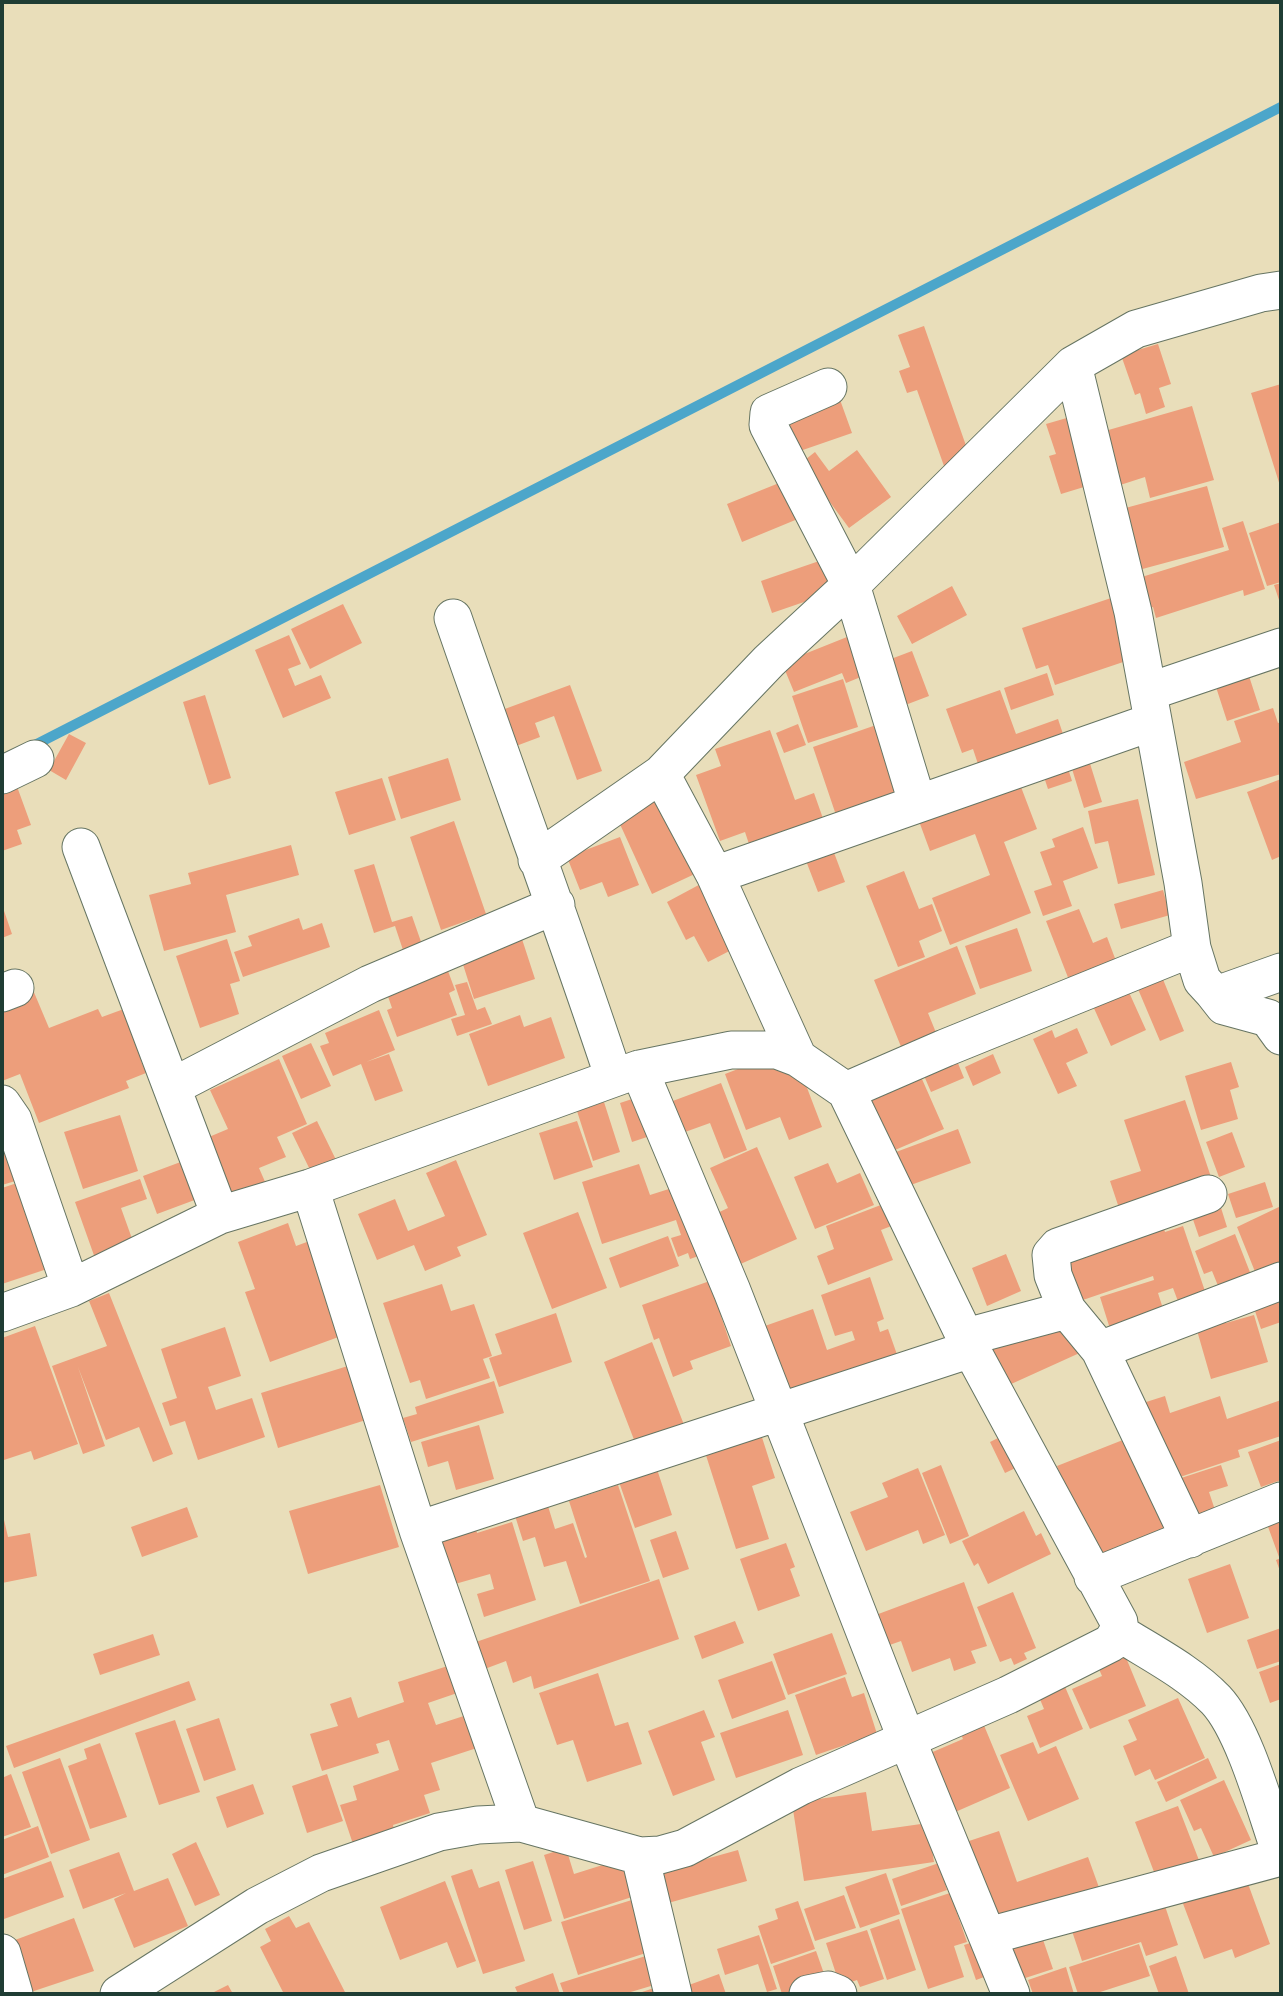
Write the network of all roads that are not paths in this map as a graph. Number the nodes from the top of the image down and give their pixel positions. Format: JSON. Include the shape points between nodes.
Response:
{"nodes":[{"id":1,"x":1281,"y":290,"type":"edge"},
{"id":2,"x":1073,"y":365,"type":"junction"},
{"id":3,"x":828,"y":387,"type":"dead end"},
{"id":4,"x":851,"y":585,"type":"junction"},
{"id":5,"x":453,"y":618,"type":"dead end"},
{"id":6,"x":1281,"y":647,"type":"edge"},
{"id":7,"x":1150,"y":707,"type":"junction"},
{"id":8,"x":35,"y":759,"type":"dead end"},
{"id":9,"x":661,"y":774,"type":"junction"},
{"id":10,"x":2,"y":775,"type":"edge"},
{"id":11,"x":917,"y":802,"type":"junction"},
{"id":12,"x":81,"y":847,"type":"dead end"},
{"id":13,"x":537,"y":860,"type":"junction"},
{"id":14,"x":715,"y":875,"type":"junction"},
{"id":15,"x":556,"y":905,"type":"junction"},
{"id":16,"x":1192,"y":948,"type":"junction"},
{"id":17,"x":1281,"y":972,"type":"edge"},
{"id":18,"x":1213,"y":992,"type":"junction"},
{"id":19,"x":1281,"y":1036,"type":"edge"},
{"id":20,"x":798,"y":1058,"type":"junction"},
{"id":21,"x":627,"y":1073,"type":"junction"},
{"id":22,"x":172,"y":1087,"type":"junction"},
{"id":23,"x":846,"y":1091,"type":"junction"},
{"id":24,"x":2,"y":1104,"type":"edge"},
{"id":25,"x":310,"y":1188,"type":"junction"},
{"id":26,"x":1208,"y":1194,"type":"dead end"},
{"id":27,"x":220,"y":1215,"type":"junction"},
{"id":28,"x":1281,"y":1281,"type":"edge"},
{"id":29,"x":71,"y":1288,"type":"junction"},
{"id":30,"x":1067,"y":1310,"type":"junction"},
{"id":31,"x":2,"y":1313,"type":"edge"},
{"id":32,"x":968,"y":1343,"type":"junction"},
{"id":33,"x":1100,"y":1350,"type":"junction"},
{"id":34,"x":779,"y":1413,"type":"junction"},
{"id":35,"x":1281,"y":1501,"type":"edge"},
{"id":36,"x":418,"y":1530,"type":"junction"},
{"id":37,"x":1190,"y":1539,"type":"junction"},
{"id":38,"x":1093,"y":1577,"type":"junction"},
{"id":39,"x":1118,"y":1632,"type":"junction"},
{"id":40,"x":907,"y":1740,"type":"junction"},
{"id":41,"x":521,"y":1823,"type":"junction"},
{"id":42,"x":1281,"y":1855,"type":"edge"},
{"id":43,"x":640,"y":1856,"type":"junction"},
{"id":44,"x":988,"y":1936,"type":"junction"},
{"id":45,"x":2,"y":1953,"type":"edge"},
{"id":46,"x":14,"y":1994,"type":"edge"},
{"id":47,"x":119,"y":1994,"type":"edge"},
{"id":48,"x":673,"y":1994,"type":"edge"},
{"id":49,"x":808,"y":1994,"type":"edge"},
{"id":50,"x":838,"y":1994,"type":"edge"},
{"id":51,"x":1011,"y":1994,"type":"edge"}],
"edges":[{"from":1,"to":2,"type":"street","via":[[1136,329]]},
{"from":2,"to":4,"type":"street"},
{"from":2,"to":7,"type":"street","via":[[1133,612]]},
{"from":3,"to":4,"type":"street","via":[[774,410],[767,418]]},
{"from":4,"to":9,"type":"street"},
{"from":4,"to":11,"type":"street"},
{"from":5,"to":13,"type":"street"},
{"from":6,"to":7,"type":"street"},
{"from":7,"to":11,"type":"street"},
{"from":7,"to":16,"type":"street"},
{"from":8,"to":10,"type":"street"},
{"from":9,"to":13,"type":"street"},
{"from":9,"to":14,"type":"street"},
{"from":11,"to":14,"type":"street"},
{"from":12,"to":22,"type":"street"},
{"from":13,"to":15,"type":"street"},
{"from":14,"to":20,"type":"street"},
{"from":15,"to":21,"type":"street"},
{"from":15,"to":22,"type":"street","via":[[370,984]]},
{"from":16,"to":18,"type":"street","via":[[1202,980]]},
{"from":16,"to":23,"type":"street"},
{"from":17,"to":18,"type":"street","via":[[1232,991]]},
{"from":18,"to":19,"type":"street","via":[[1224,1006],[1268,1018]]},
{"from":20,"to":21,"type":"street","via":[[777,1050],[731,1050]]},
{"from":20,"to":23,"type":"street"},
{"from":21,"to":25,"type":"street"},
{"from":21,"to":34,"type":"street","via":[[732,1292]]},
{"from":22,"to":27,"type":"street"},
{"from":23,"to":32,"type":"street"},
{"from":24,"to":29,"type":"street","via":[[13,1120]]},
{"from":25,"to":27,"type":"street"},
{"from":25,"to":36,"type":"street"},
{"from":26,"to":30,"type":"street","via":[[1058,1247],[1051,1255],[1053,1275]]},
{"from":27,"to":29,"type":"street"},
{"from":28,"to":33,"type":"street"},
{"from":29,"to":31,"type":"street"},
{"from":30,"to":32,"type":"street"},
{"from":30,"to":33,"type":"street"},
{"from":32,"to":34,"type":"street"},
{"from":32,"to":38,"type":"street"},
{"from":33,"to":37,"type":"street"},
{"from":34,"to":36,"type":"street"},
{"from":34,"to":40,"type":"street"},
{"from":35,"to":37,"type":"street"},
{"from":36,"to":41,"type":"street"},
{"from":37,"to":38,"type":"street"},
{"from":38,"to":39,"type":"street","via":[[1116,1615]]},
{"from":39,"to":40,"type":"street","via":[[1111,1643]]},
{"from":39,"to":42,"type":"street","via":[[1198,1684],[1217,1702],[1234,1728]]},
{"from":40,"to":43,"type":"street","via":[[801,1786],[685,1848]]},
{"from":40,"to":44,"type":"street"},
{"from":41,"to":43,"type":"street"},
{"from":41,"to":47,"type":"street","via":[[439,1832],[321,1873],[257,1906]]},
{"from":42,"to":44,"type":"street"},
{"from":43,"to":48,"type":"street"},
{"from":44,"to":51,"type":"street"},
{"from":45,"to":46,"type":"street"},
{"from":49,"to":50,"type":"street","via":[[828,1990]]}]}
